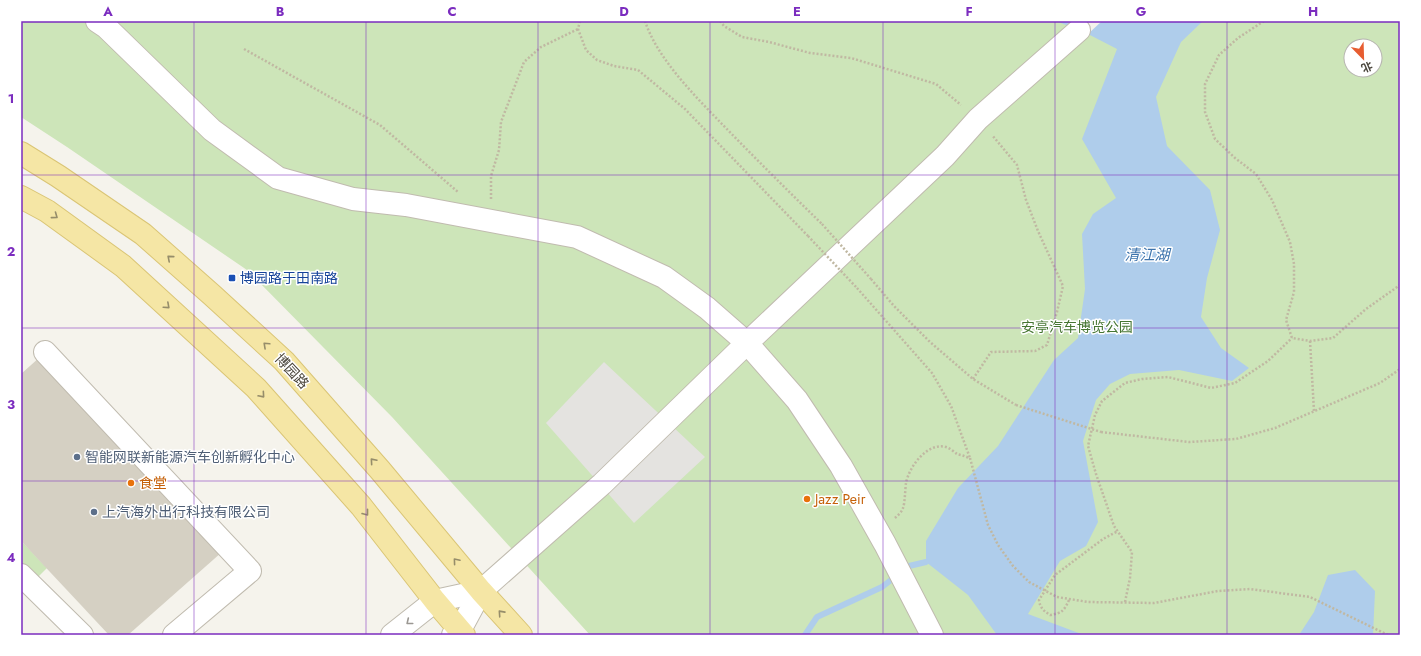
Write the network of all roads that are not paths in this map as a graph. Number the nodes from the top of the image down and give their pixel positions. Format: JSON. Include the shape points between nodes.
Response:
{"nodes":[{"id":1,"x":97,"y":21,"type":"edge"},
{"id":2,"x":1079,"y":30,"type":"dead end"},
{"id":3,"x":21,"y":153,"type":"edge"},
{"id":4,"x":21,"y":197,"type":"edge"},
{"id":5,"x":747,"y":343,"type":"junction"},
{"id":6,"x":45,"y":352,"type":"dead end"},
{"id":7,"x":21,"y":574,"type":"edge"},
{"id":8,"x":481,"y":591,"type":"junction"},
{"id":9,"x":435,"y":600,"type":"junction"},
{"id":10,"x":459,"y":633,"type":"edge"},
{"id":11,"x":932,"y":634,"type":"edge"},
{"id":12,"x":82,"y":635,"type":"edge"},
{"id":13,"x":174,"y":635,"type":"edge"},
{"id":14,"x":392,"y":635,"type":"edge"},
{"id":15,"x":521,"y":635,"type":"edge"}],
"edges":[{"from":1,"to":5,"type":"street","via":[[212,130],[278,178],[353,200],[406,205],[577,237],[664,277],[707,308]]},
{"from":2,"to":5,"type":"street","via":[[978,118],[945,156]]},
{"from":8,"to":3,"type":"main road","name":"博园路","one_way":true,"via":[[380,470],[284,361],[143,234]]},
{"from":4,"to":9,"type":"main road","one_way":true,"via":[[47,211],[123,266],[256,388],[361,506]]},
{"from":5,"to":8,"type":"street","via":[[602,484]]},
{"from":5,"to":11,"type":"street","via":[[797,400],[841,466],[886,544]]},
{"from":6,"to":13,"type":"street","via":[[250,570]]},
{"from":7,"to":12,"type":"street"},
{"from":8,"to":9,"type":"street"},
{"from":8,"to":10,"type":"street"},
{"from":15,"to":8,"type":"main road","name":"博园路","one_way":true},
{"from":9,"to":10,"type":"main road"},
{"from":9,"to":14,"type":"street","one_way":true}]}
